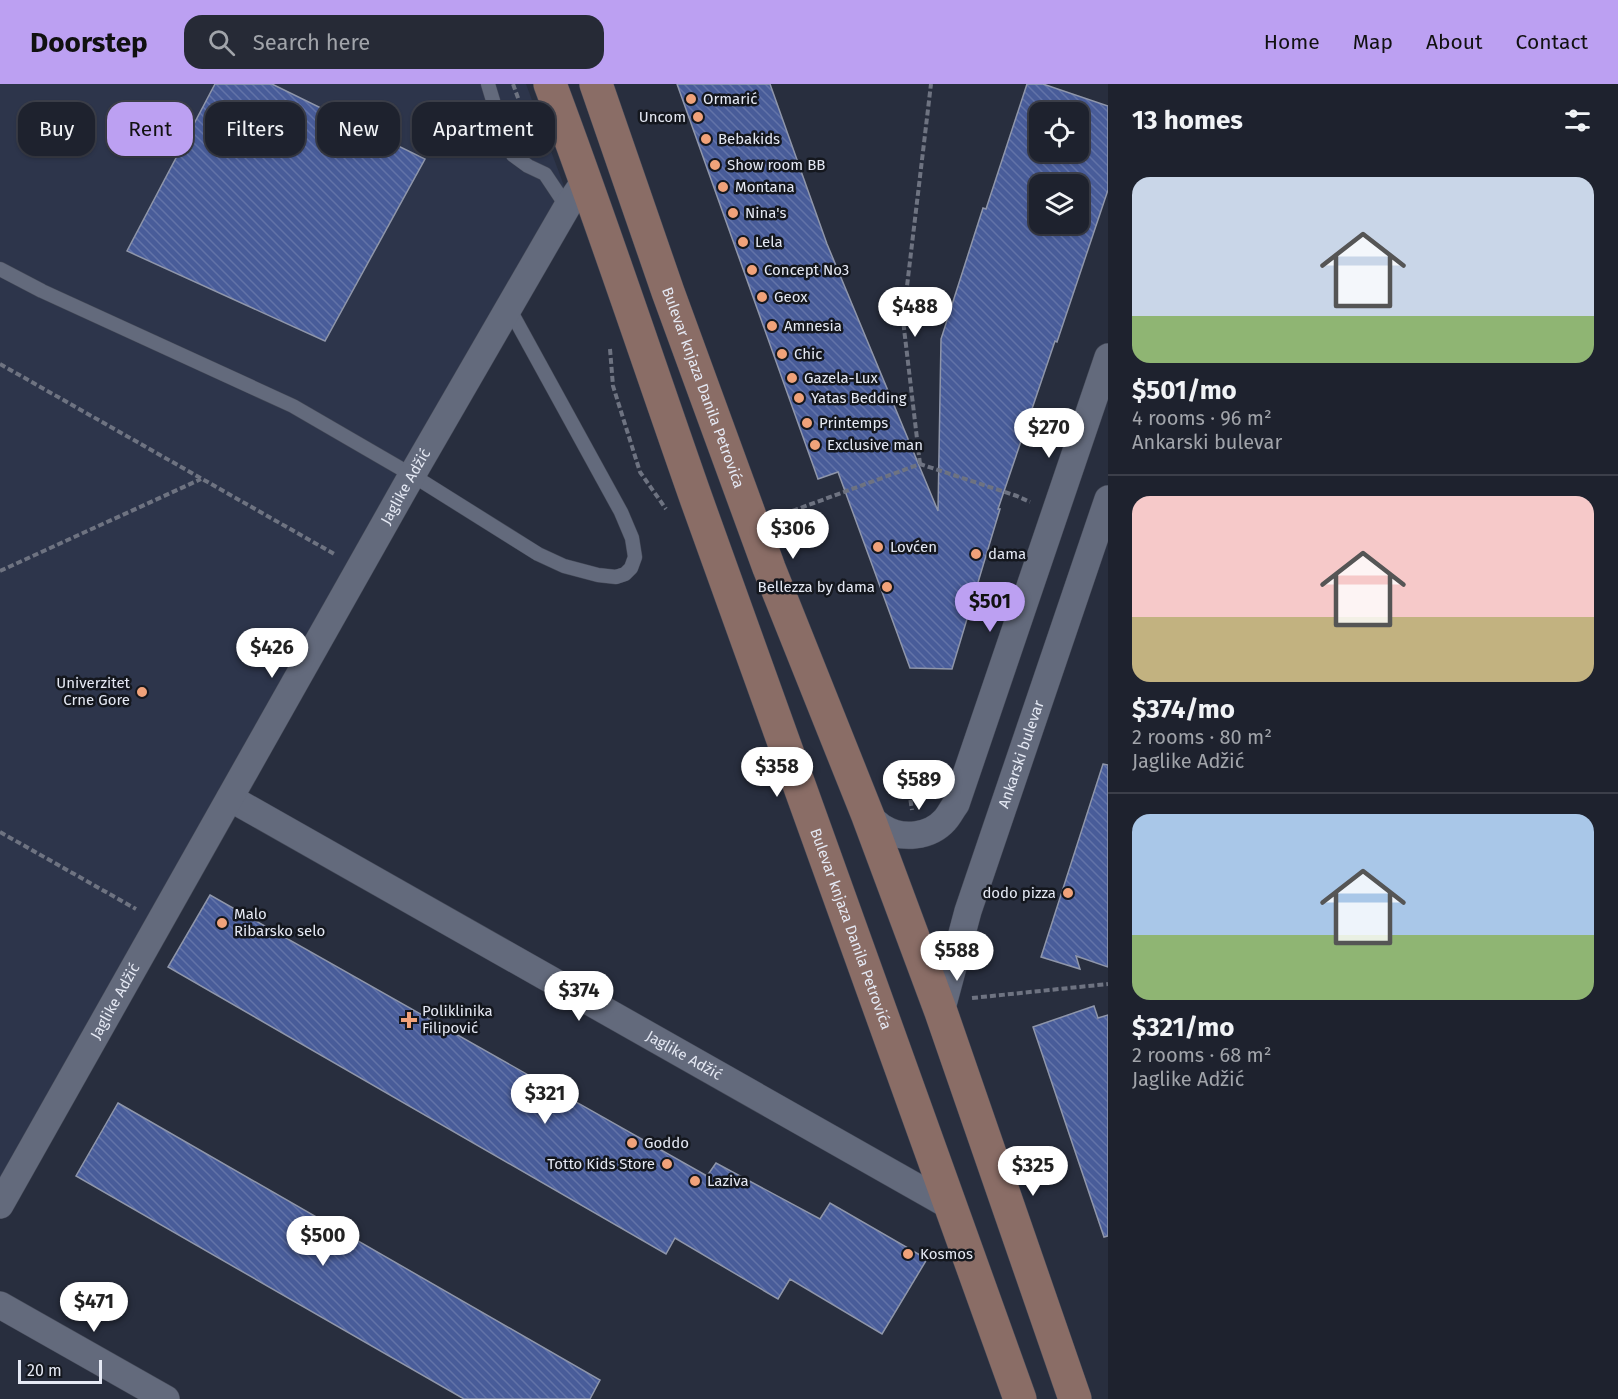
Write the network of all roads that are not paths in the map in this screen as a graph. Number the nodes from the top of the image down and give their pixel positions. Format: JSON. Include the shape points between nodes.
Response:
{"nodes":[{"id":1,"x":488,"y":84,"type":"edge"},
{"id":2,"x":550,"y":84,"type":"edge"},
{"id":3,"x":596,"y":84,"type":"edge"},
{"id":4,"x":586,"y":179,"type":"junction"},
{"id":5,"x":567,"y":207,"type":"junction"},
{"id":6,"x":0,"y":269,"type":"edge"},
{"id":7,"x":509,"y":308,"type":"junction"},
{"id":8,"x":1108,"y":357,"type":"edge"},
{"id":9,"x":412,"y":475,"type":"junction"},
{"id":10,"x":1108,"y":498,"type":"edge"},
{"id":11,"x":230,"y":798,"type":"junction"},
{"id":12,"x":868,"y":816,"type":"junction"},
{"id":13,"x":952,"y":1006,"type":"junction"},
{"id":14,"x":0,"y":1205,"type":"edge"},
{"id":15,"x":950,"y":1206,"type":"junction"},
{"id":16,"x":0,"y":1305,"type":"edge"},
{"id":17,"x":166,"y":1399,"type":"edge"},
{"id":18,"x":1020,"y":1399,"type":"edge"},
{"id":19,"x":1075,"y":1399,"type":"edge"}],
"edges":[{"from":1,"to":5,"type":"lane","via":[[513,155],[545,174]]},
{"from":2,"to":4,"type":"main road","name":"Bulevar knjaza Danila Petrovića"},
{"from":3,"to":12,"type":"main road","name":"Bulevar knjaza Danila Petrovića","via":[[769,568]]},
{"from":4,"to":5,"type":"street","name":"Jaglike Adžić"},
{"from":4,"to":15,"type":"main road","name":"Bulevar knjaza Danila Petrovića"},
{"from":5,"to":7,"type":"street","name":"Jaglike Adžić"},
{"from":6,"to":9,"type":"lane","via":[[293,406]]},
{"from":7,"to":9,"type":"street","name":"Jaglike Adžić"},
{"from":7,"to":9,"type":"lane","via":[[621,512],[632,538],[635,557],[631,568],[616,576],[564,566],[538,554]]},
{"from":8,"to":12,"type":"street","via":[[956,804],[945,820],[917,836],[884,829]]},
{"from":9,"to":11,"type":"street","name":"Jaglike Adžić"},
{"from":10,"to":13,"type":"street","name":"Ankarski bulevar","via":[[968,911]]},
{"from":11,"to":14,"type":"street","name":"Jaglike Adžić"},
{"from":11,"to":15,"type":"street","name":"Jaglike Adžić"},
{"from":12,"to":13,"type":"main road","name":"Bulevar knjaza Danila Petrovića"},
{"from":13,"to":19,"type":"main road","name":"Bulevar knjaza Danila Petrovića"},
{"from":15,"to":18,"type":"main road","name":"Bulevar knjaza Danila Petrovića"},
{"from":16,"to":17,"type":"street"}]}
